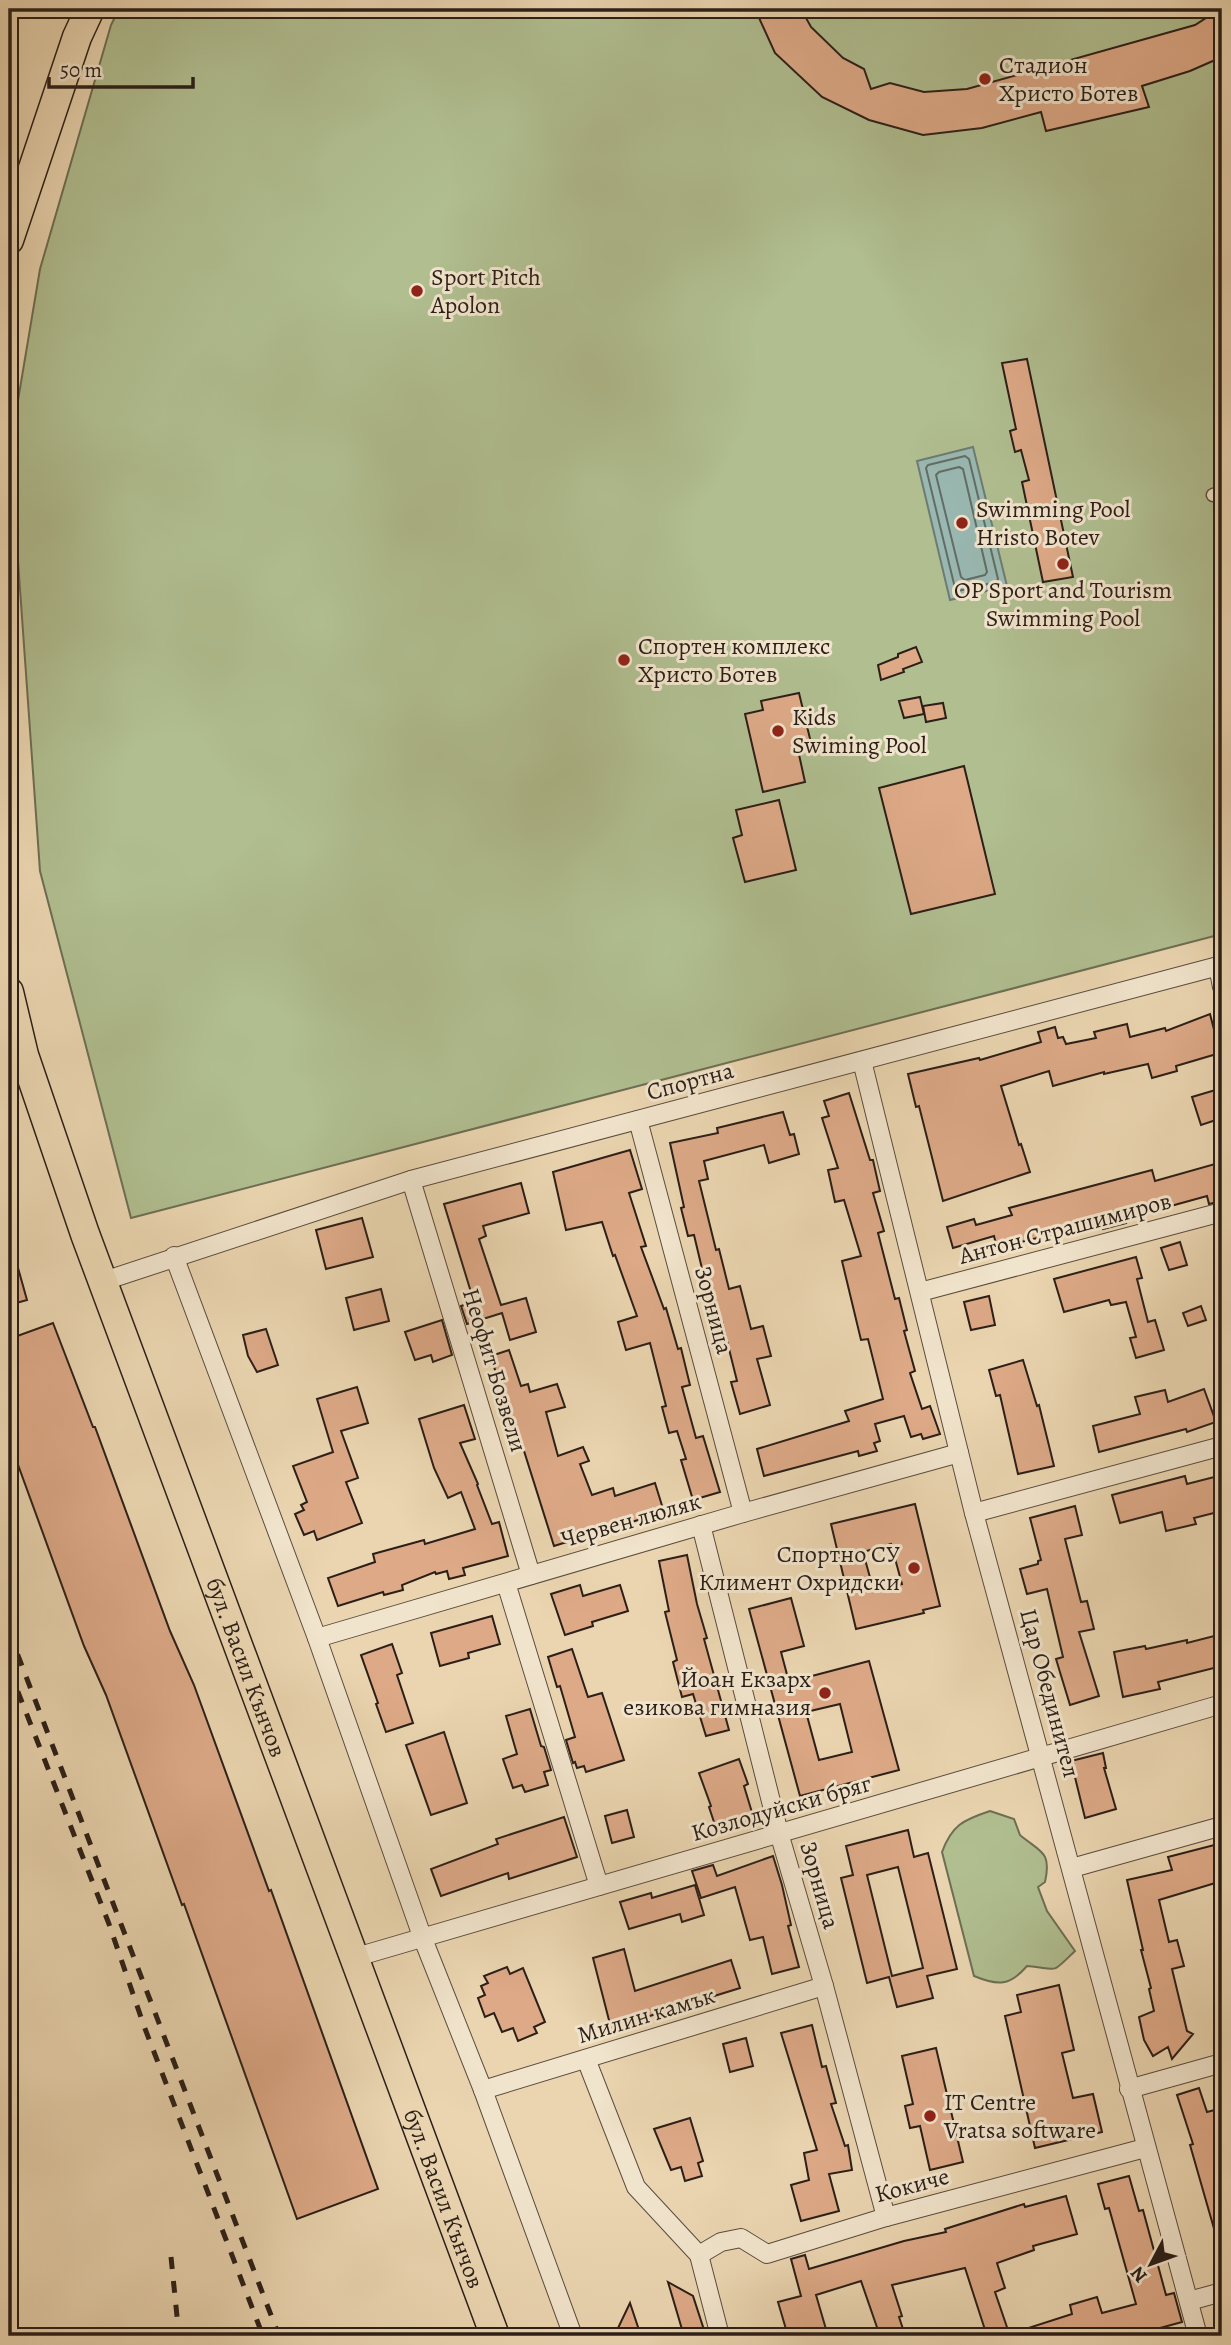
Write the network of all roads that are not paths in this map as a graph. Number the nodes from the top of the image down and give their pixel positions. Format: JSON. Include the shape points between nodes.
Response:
{"nodes":[{"id":1,"x":90,"y":9,"type":"edge"},
{"id":2,"x":9,"y":240,"type":"edge"},
{"id":3,"x":1220,"y":965,"type":"edge"},
{"id":4,"x":1222,"y":987,"type":"edge"},
{"id":5,"x":9,"y":992,"type":"edge"},
{"id":6,"x":862,"y":1061,"type":"junction"},
{"id":7,"x":638,"y":1120,"type":"junction"},
{"id":8,"x":411,"y":1180,"type":"junction"},
{"id":9,"x":1222,"y":1212,"type":"edge"},
{"id":10,"x":174,"y":1256,"type":"junction"},
{"id":11,"x":104,"y":1281,"type":"junction"},
{"id":12,"x":920,"y":1292,"type":"junction"},
{"id":13,"x":1222,"y":1446,"type":"edge"},
{"id":14,"x":959,"y":1453,"type":"junction"},
{"id":15,"x":743,"y":1513,"type":"junction"},
{"id":16,"x":974,"y":1513,"type":"junction"},
{"id":17,"x":701,"y":1525,"type":"junction"},
{"id":18,"x":531,"y":1575,"type":"junction"},
{"id":19,"x":506,"y":1583,"type":"junction"},
{"id":20,"x":317,"y":1639,"type":"junction"},
{"id":21,"x":1222,"y":1703,"type":"edge"},
{"id":22,"x":1042,"y":1757,"type":"junction"},
{"id":23,"x":1222,"y":1826,"type":"edge"},
{"id":24,"x":779,"y":1833,"type":"junction"},
{"id":25,"x":1072,"y":1868,"type":"junction"},
{"id":26,"x":599,"y":1886,"type":"junction"},
{"id":27,"x":424,"y":1939,"type":"junction"},
{"id":28,"x":354,"y":1958,"type":"junction"},
{"id":29,"x":824,"y":1986,"type":"junction"},
{"id":30,"x":586,"y":2059,"type":"junction"},
{"id":31,"x":1222,"y":2063,"type":"edge"},
{"id":32,"x":1129,"y":2089,"type":"junction"},
{"id":33,"x":484,"y":2090,"type":"junction"},
{"id":34,"x":1145,"y":2148,"type":"junction"},
{"id":35,"x":886,"y":2217,"type":"junction"},
{"id":36,"x":699,"y":2255,"type":"junction"},
{"id":37,"x":1222,"y":2292,"type":"edge"},
{"id":38,"x":1189,"y":2301,"type":"junction"},
{"id":39,"x":1195,"y":2335,"type":"edge"},
{"id":40,"x":495,"y":2336,"type":"edge"},
{"id":41,"x":573,"y":2336,"type":"edge"},
{"id":42,"x":720,"y":2336,"type":"edge"}],
"edges":[{"from":1,"to":2,"type":"main road"},
{"from":3,"to":4,"type":"street"},
{"from":3,"to":6,"type":"street","name":"Спортна"},
{"from":5,"to":11,"type":"main road","name":"бул. Васил Кънчов","via":[[24,1055]]},
{"from":6,"to":7,"type":"street","name":"Спортна"},
{"from":6,"to":12,"type":"street","name":"Цар Обединител"},
{"from":7,"to":8,"type":"street","name":"Спортна"},
{"from":7,"to":15,"type":"street","name":"Зорница"},
{"from":8,"to":10,"type":"street","name":"Спортна"},
{"from":8,"to":18,"type":"street","name":"Неофит Бозвели"},
{"from":9,"to":12,"type":"street","name":"Антон Страшимиров"},
{"from":10,"to":11,"type":"street","name":"Спортна"},
{"from":10,"to":20,"type":"street"},
{"from":11,"to":28,"type":"main road","name":"бул. Васил Кънчов"},
{"from":12,"to":14,"type":"street","name":"Цар Обединител"},
{"from":13,"to":16,"type":"street"},
{"from":14,"to":15,"type":"street","name":"Червен люляк"},
{"from":14,"to":16,"type":"street","name":"Цар Обединител"},
{"from":15,"to":17,"type":"street","name":"Червен люляк"},
{"from":16,"to":22,"type":"street","name":"Цар Обединител"},
{"from":17,"to":18,"type":"street","name":"Червен люляк"},
{"from":17,"to":24,"type":"street","name":"Зорница"},
{"from":18,"to":19,"type":"street","name":"Червен люляк"},
{"from":19,"to":20,"type":"street","name":"Червен люляк"},
{"from":19,"to":26,"type":"street"},
{"from":20,"to":27,"type":"street"},
{"from":21,"to":22,"type":"street","name":"Козлодуйски бряг"},
{"from":22,"to":24,"type":"street","name":"Козлодуйски бряг"},
{"from":22,"to":25,"type":"street","name":"Цар Обединител"},
{"from":23,"to":25,"type":"street"},
{"from":24,"to":26,"type":"street","name":"Козлодуйски бряг"},
{"from":24,"to":29,"type":"street","name":"Зорница"},
{"from":25,"to":32,"type":"street","name":"Цар Обединител"},
{"from":26,"to":27,"type":"street","name":"Козлодуйски бряг"},
{"from":27,"to":28,"type":"street","name":"Козлодуйски бряг"},
{"from":27,"to":33,"type":"street"},
{"from":28,"to":40,"type":"main road","name":"бул. Васил Кънчов"},
{"from":29,"to":30,"type":"street","name":"Милин камък"},
{"from":29,"to":35,"type":"street","name":"Зорница"},
{"from":30,"to":33,"type":"street","name":"Милин камък"},
{"from":30,"to":36,"type":"street","via":[[636,2187]]},
{"from":31,"to":32,"type":"street"},
{"from":32,"to":34,"type":"street","name":"Цар Обединител"},
{"from":33,"to":41,"type":"street"},
{"from":34,"to":35,"type":"street","name":"Кокиче"},
{"from":34,"to":38,"type":"street","name":"Цар Обединител"},
{"from":35,"to":36,"type":"street","name":"Кокиче","via":[[767,2254],[741,2238],[721,2242]]},
{"from":36,"to":42,"type":"street"},
{"from":37,"to":38,"type":"street"},
{"from":38,"to":39,"type":"street","name":"Цар Обединител"}]}
